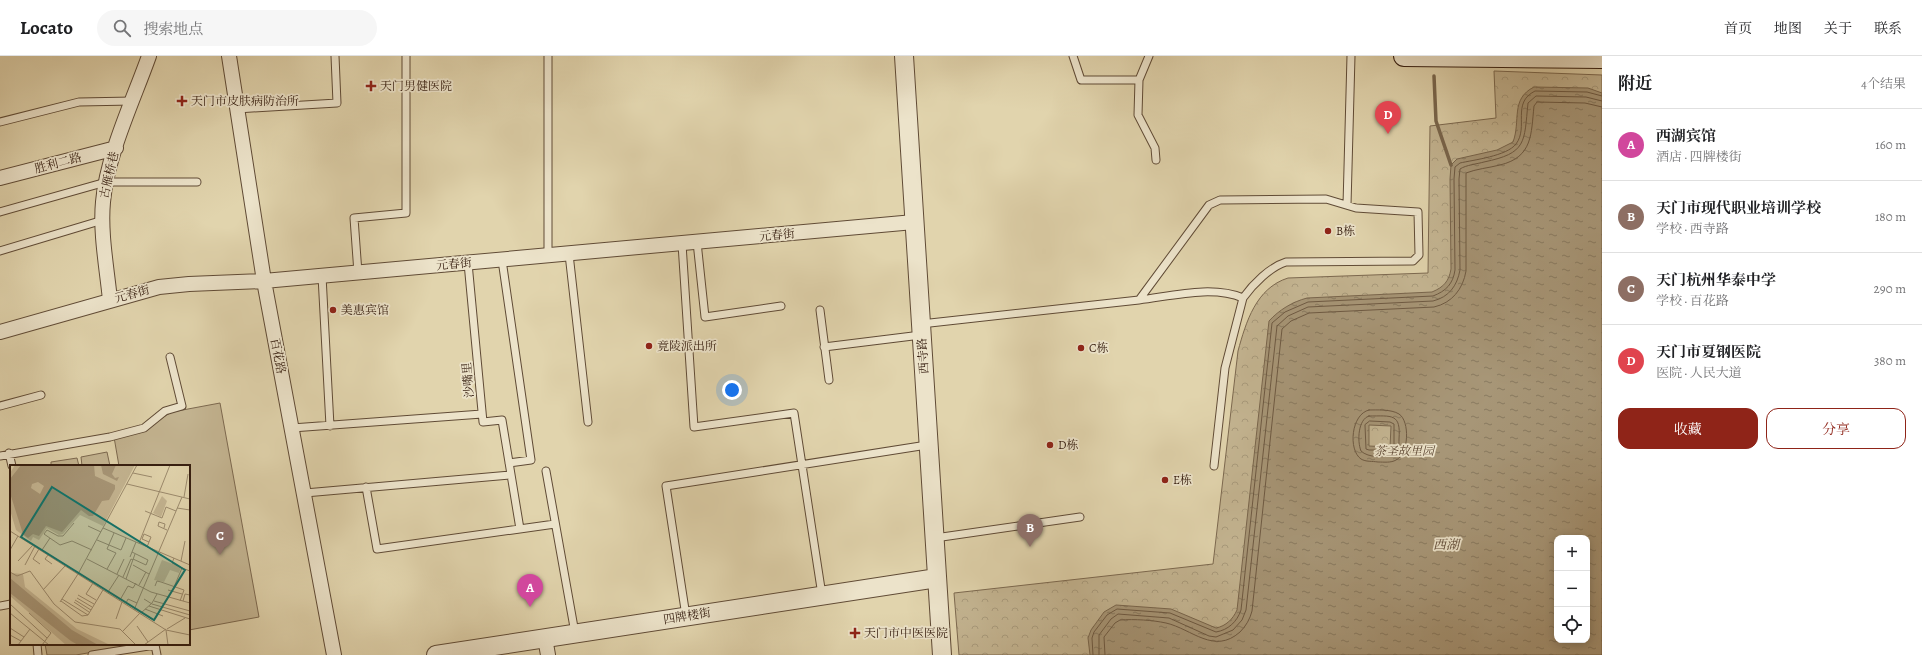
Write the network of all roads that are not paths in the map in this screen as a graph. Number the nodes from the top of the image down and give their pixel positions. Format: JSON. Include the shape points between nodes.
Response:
{"nodes":[{"id":1,"x":149,"y":56,"type":"edge"},
{"id":2,"x":229,"y":56,"type":"edge"},
{"id":3,"x":335,"y":56,"type":"edge"},
{"id":4,"x":406,"y":56,"type":"edge"},
{"id":5,"x":548,"y":56,"type":"edge"},
{"id":6,"x":904,"y":56,"type":"edge"},
{"id":7,"x":1073,"y":56,"type":"edge"},
{"id":8,"x":1149,"y":56,"type":"edge"},
{"id":9,"x":1351,"y":56,"type":"edge"},
{"id":10,"x":1404,"y":56,"type":"edge"},
{"id":11,"x":1602,"y":58,"type":"edge"},
{"id":12,"x":1139,"y":80,"type":"junction"},
{"id":13,"x":133,"y":101,"type":"junction"},
{"id":14,"x":237,"y":110,"type":"junction"},
{"id":15,"x":0,"y":122,"type":"edge"},
{"id":16,"x":116,"y":148,"type":"junction"},
{"id":17,"x":1156,"y":160,"type":"dead end"},
{"id":18,"x":0,"y":178,"type":"edge"},
{"id":19,"x":106,"y":182,"type":"junction"},
{"id":20,"x":197,"y":182,"type":"dead end"},
{"id":21,"x":1347,"y":205,"type":"junction"},
{"id":22,"x":0,"y":212,"type":"edge"},
{"id":23,"x":103,"y":220,"type":"junction"},
{"id":24,"x":914,"y":222,"type":"junction"},
{"id":25,"x":697,"y":242,"type":"junction"},
{"id":26,"x":682,"y":244,"type":"junction"},
{"id":27,"x":0,"y":250,"type":"edge"},
{"id":28,"x":569,"y":254,"type":"junction"},
{"id":29,"x":548,"y":256,"type":"junction"},
{"id":30,"x":502,"y":260,"type":"junction"},
{"id":31,"x":468,"y":263,"type":"junction"},
{"id":32,"x":358,"y":273,"type":"junction"},
{"id":33,"x":322,"y":276,"type":"junction"},
{"id":34,"x":264,"y":282,"type":"junction"},
{"id":35,"x":1244,"y":298,"type":"junction"},
{"id":36,"x":110,"y":300,"type":"junction"},
{"id":37,"x":1139,"y":300,"type":"junction"},
{"id":38,"x":780,"y":306,"type":"dead end"},
{"id":39,"x":820,"y":310,"type":"dead end"},
{"id":40,"x":921,"y":330,"type":"junction"},
{"id":41,"x":0,"y":332,"type":"edge"},
{"id":42,"x":824,"y":347,"type":"junction"},
{"id":43,"x":170,"y":357,"type":"dead end"},
{"id":44,"x":829,"y":380,"type":"dead end"},
{"id":45,"x":41,"y":395,"type":"dead end"},
{"id":46,"x":0,"y":406,"type":"edge"},
{"id":47,"x":482,"y":414,"type":"junction"},
{"id":48,"x":588,"y":422,"type":"dead end"},
{"id":49,"x":330,"y":426,"type":"junction"},
{"id":50,"x":292,"y":428,"type":"junction"},
{"id":51,"x":928,"y":444,"type":"junction"},
{"id":52,"x":9,"y":453,"type":"junction"},
{"id":53,"x":0,"y":456,"type":"edge"},
{"id":54,"x":509,"y":463,"type":"junction"},
{"id":55,"x":12,"y":465,"type":"edge"},
{"id":56,"x":802,"y":465,"type":"junction"},
{"id":57,"x":1214,"y":466,"type":"dead end"},
{"id":58,"x":546,"y":470,"type":"dead end"},
{"id":59,"x":511,"y":475,"type":"junction"},
{"id":60,"x":366,"y":487,"type":"junction"},
{"id":61,"x":305,"y":493,"type":"junction"},
{"id":62,"x":1080,"y":517,"type":"dead end"},
{"id":63,"x":555,"y":524,"type":"junction"},
{"id":64,"x":520,"y":529,"type":"junction"},
{"id":65,"x":934,"y":538,"type":"junction"},
{"id":66,"x":937,"y":578,"type":"junction"},
{"id":67,"x":822,"y":595,"type":"junction"},
{"id":68,"x":10,"y":604,"type":"edge"},
{"id":69,"x":0,"y":606,"type":"edge"},
{"id":70,"x":686,"y":616,"type":"junction"},
{"id":71,"x":575,"y":633,"type":"junction"},
{"id":72,"x":37,"y":645,"type":"edge"},
{"id":73,"x":547,"y":646,"type":"edge"},
{"id":74,"x":447,"y":654,"type":"edge"},
{"id":75,"x":38,"y":655,"type":"edge"},
{"id":76,"x":92,"y":655,"type":"edge"},
{"id":77,"x":157,"y":655,"type":"edge"},
{"id":78,"x":334,"y":655,"type":"edge"},
{"id":79,"x":942,"y":655,"type":"edge"}],
"edges":[{"from":1,"to":13,"type":"street","name":"古雁桥巷"},
{"from":2,"to":14,"type":"street","name":"百花路"},
{"from":3,"to":14,"type":"lane","via":[[337,103]]},
{"from":4,"to":32,"type":"lane","via":[[406,213],[354,218]]},
{"from":5,"to":29,"type":"lane"},
{"from":6,"to":24,"type":"street","name":"西寺路"},
{"from":7,"to":12,"type":"lane","via":[[1082,80]]},
{"from":8,"to":12,"type":"lane"},
{"from":9,"to":21,"type":"lane"},
{"from":10,"to":11,"type":"main road"},
{"from":12,"to":17,"type":"lane","via":[[1138,116],[1155,148]]},
{"from":13,"to":15,"type":"lane","via":[[88,101],[66,104]]},
{"from":13,"to":16,"type":"street","name":"古雁桥巷"},
{"from":14,"to":34,"type":"street","name":"百花路"},
{"from":16,"to":18,"type":"street","name":"胜利二路"},
{"from":16,"to":19,"type":"street","name":"古雁桥巷"},
{"from":19,"to":20,"type":"lane"},
{"from":19,"to":22,"type":"lane"},
{"from":19,"to":23,"type":"street","name":"古雁桥巷"},
{"from":21,"to":35,"type":"lane","via":[[1356,208],[1418,212],[1417,258],[1408,261],[1286,262],[1275,267]]},
{"from":21,"to":37,"type":"lane","via":[[1326,200],[1215,201],[1209,204]]},
{"from":23,"to":27,"type":"lane"},
{"from":23,"to":36,"type":"street","name":"古雁桥巷"},
{"from":24,"to":25,"type":"street","name":"元春街"},
{"from":24,"to":40,"type":"street","name":"西寺路"},
{"from":25,"to":26,"type":"street","name":"元春街"},
{"from":25,"to":38,"type":"lane","via":[[705,317]]},
{"from":26,"to":28,"type":"street","name":"元春街"},
{"from":26,"to":56,"type":"lane","via":[[694,427],[794,413]]},
{"from":28,"to":29,"type":"street","name":"元春街"},
{"from":28,"to":48,"type":"lane"},
{"from":29,"to":30,"type":"street","name":"元春街"},
{"from":30,"to":31,"type":"street","name":"元春街"},
{"from":30,"to":54,"type":"lane","via":[[531,460]]},
{"from":31,"to":32,"type":"street","name":"元春街"},
{"from":31,"to":47,"type":"lane","name":"沙嘴里"},
{"from":32,"to":33,"type":"street","name":"元春街"},
{"from":33,"to":34,"type":"street","name":"元春街"},
{"from":33,"to":49,"type":"lane"},
{"from":34,"to":36,"type":"street","name":"元春街","via":[[173,285]]},
{"from":34,"to":50,"type":"street","name":"百花路"},
{"from":35,"to":37,"type":"lane","via":[[1211,292]]},
{"from":35,"to":57,"type":"lane","via":[[1225,368]]},
{"from":36,"to":41,"type":"street","name":"元春街"},
{"from":37,"to":40,"type":"lane"},
{"from":39,"to":42,"type":"lane"},
{"from":40,"to":42,"type":"lane"},
{"from":40,"to":51,"type":"street","name":"西寺路"},
{"from":42,"to":44,"type":"lane"},
{"from":43,"to":52,"type":"lane","via":[[182,406],[165,411],[144,428],[110,437]]},
{"from":45,"to":46,"type":"lane"},
{"from":47,"to":49,"type":"lane"},
{"from":47,"to":54,"type":"lane","name":"沙嘴里","via":[[483,422],[502,420]]},
{"from":49,"to":50,"type":"lane"},
{"from":50,"to":61,"type":"street","name":"百花路"},
{"from":51,"to":56,"type":"lane"},
{"from":51,"to":65,"type":"street","name":"西寺路"},
{"from":52,"to":53,"type":"lane"},
{"from":52,"to":55,"type":"lane"},
{"from":54,"to":59,"type":"lane","name":"沙嘴里"},
{"from":56,"to":67,"type":"lane"},
{"from":56,"to":70,"type":"lane","via":[[666,486]]},
{"from":58,"to":63,"type":"lane"},
{"from":59,"to":60,"type":"lane"},
{"from":59,"to":64,"type":"lane","name":"沙嘴里"},
{"from":60,"to":61,"type":"lane"},
{"from":60,"to":64,"type":"lane","via":[[377,549]]},
{"from":61,"to":78,"type":"street","name":"百花路"},
{"from":62,"to":65,"type":"lane"},
{"from":63,"to":64,"type":"lane"},
{"from":63,"to":71,"type":"lane"},
{"from":65,"to":66,"type":"street","name":"西寺路"},
{"from":66,"to":67,"type":"street","name":"四牌楼街"},
{"from":66,"to":79,"type":"street","name":"西寺路"},
{"from":67,"to":70,"type":"street","name":"四牌楼街"},
{"from":68,"to":69,"type":"lane"},
{"from":70,"to":71,"type":"street","name":"四牌楼街"},
{"from":71,"to":73,"type":"street","name":"四牌楼街"},
{"from":72,"to":75,"type":"lane"},
{"from":73,"to":74,"type":"street","name":"四牌楼街"},
{"from":76,"to":77,"type":"lane","via":[[155,645]]}]}
